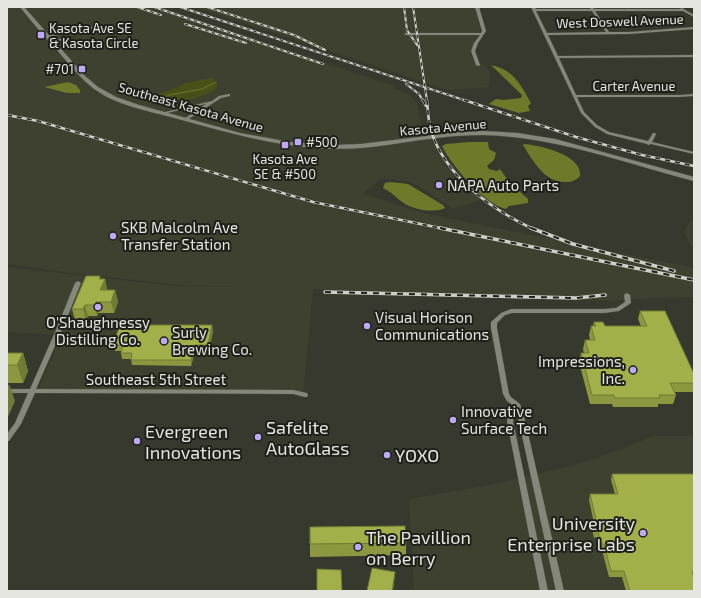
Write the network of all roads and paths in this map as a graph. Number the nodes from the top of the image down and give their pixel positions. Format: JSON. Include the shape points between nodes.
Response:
{"nodes":[{"id":1,"x":22,"y":7,"type":"edge"},
{"id":2,"x":477,"y":7,"type":"edge"},
{"id":3,"x":678,"y":7,"type":"edge"},
{"id":4,"x":534,"y":9,"type":"edge"},
{"id":5,"x":593,"y":9,"type":"edge"},
{"id":6,"x":684,"y":10,"type":"junction"},
{"id":7,"x":694,"y":16,"type":"edge"},
{"id":8,"x":101,"y":26,"type":"dead end"},
{"id":9,"x":694,"y":28,"type":"edge"},
{"id":10,"x":608,"y":33,"type":"junction"},
{"id":11,"x":406,"y":34,"type":"dead end"},
{"id":12,"x":482,"y":34,"type":"junction"},
{"id":13,"x":546,"y":34,"type":"junction"},
{"id":14,"x":47,"y":36,"type":"junction"},
{"id":15,"x":64,"y":39,"type":"dead end"},
{"id":16,"x":52,"y":41,"type":"junction"},
{"id":17,"x":694,"y":56,"type":"edge"},
{"id":18,"x":558,"y":57,"type":"junction"},
{"id":19,"x":478,"y":65,"type":"dead end"},
{"id":20,"x":229,"y":95,"type":"dead end"},
{"id":21,"x":694,"y":95,"type":"edge"},
{"id":22,"x":574,"y":96,"type":"junction"},
{"id":23,"x":682,"y":96,"type":"junction"},
{"id":24,"x":694,"y":98,"type":"edge"},
{"id":25,"x":215,"y":100,"type":"junction"},
{"id":26,"x":163,"y":113,"type":"junction"},
{"id":27,"x":186,"y":119,"type":"junction"},
{"id":28,"x":654,"y":134,"type":"dead end"},
{"id":29,"x":649,"y":144,"type":"junction"},
{"id":30,"x":320,"y":146,"type":"joint"},
{"id":31,"x":694,"y":154,"type":"edge"},
{"id":32,"x":694,"y":179,"type":"edge"},
{"id":33,"x":78,"y":283,"type":"dead end"},
{"id":34,"x":627,"y":295,"type":"dead end"},
{"id":35,"x":7,"y":391,"type":"edge"},
{"id":36,"x":32,"y":392,"type":"junction"},
{"id":37,"x":305,"y":395,"type":"dead end"},
{"id":38,"x":518,"y":406,"type":"junction"},
{"id":39,"x":7,"y":438,"type":"edge"},
{"id":40,"x":544,"y":591,"type":"edge"},
{"id":41,"x":560,"y":591,"type":"edge"}],
"edges":[{"from":1,"to":14,"type":"street","name":"Southeast Kasota Avenue"},
{"from":2,"to":12,"type":"street","via":[[484,31]]},
{"from":3,"to":6,"type":"street"},
{"from":4,"to":5,"type":"street"},
{"from":4,"to":13,"type":"street"},
{"from":5,"to":6,"type":"street"},
{"from":5,"to":10,"type":"street"},
{"from":6,"to":7,"type":"street"},
{"from":8,"to":14,"type":"street"},
{"from":9,"to":10,"type":"street","name":"West Doswell Avenue"},
{"from":10,"to":13,"type":"street","name":"West Doswell Avenue"},
{"from":11,"to":12,"type":"street"},
{"from":12,"to":19,"type":"street","via":[[473,51]]},
{"from":13,"to":18,"type":"street"},
{"from":14,"to":16,"type":"street","name":"Southeast Kasota Avenue"},
{"from":15,"to":16,"type":"street"},
{"from":16,"to":26,"type":"street","name":"Southeast Kasota Avenue","via":[[96,88],[114,98]]},
{"from":17,"to":18,"type":"street"},
{"from":18,"to":22,"type":"street"},
{"from":20,"to":25,"type":"street"},
{"from":21,"to":23,"type":"street","name":"Carter Avenue"},
{"from":22,"to":23,"type":"street","name":"Carter Avenue"},
{"from":22,"to":29,"type":"street","via":[[586,116],[596,126],[608,133]]},
{"from":23,"to":24,"type":"street"},
{"from":25,"to":26,"type":"street"},
{"from":25,"to":27,"type":"street"},
{"from":26,"to":27,"type":"street","name":"Southeast Kasota Avenue"},
{"from":27,"to":30,"type":"street","name":"Southeast Kasota Avenue","via":[[258,138]]},
{"from":28,"to":29,"type":"street"},
{"from":29,"to":31,"type":"street"},
{"from":30,"to":32,"type":"street","name":"Kasota Avenue","via":[[352,147],[483,133],[534,137]]},
{"from":33,"to":36,"type":"street"},
{"from":34,"to":38,"type":"street","via":[[626,305],[611,311],[521,310],[503,314],[494,322],[506,394]]},
{"from":35,"to":36,"type":"street","name":"Southeast 5th Street"},
{"from":36,"to":37,"type":"street","name":"Southeast 5th Street","via":[[293,392]]},
{"from":36,"to":39,"type":"street","via":[[18,424]]},
{"from":38,"to":40,"type":"street","via":[[510,416],[510,421]]},
{"from":38,"to":41,"type":"street"}]}
